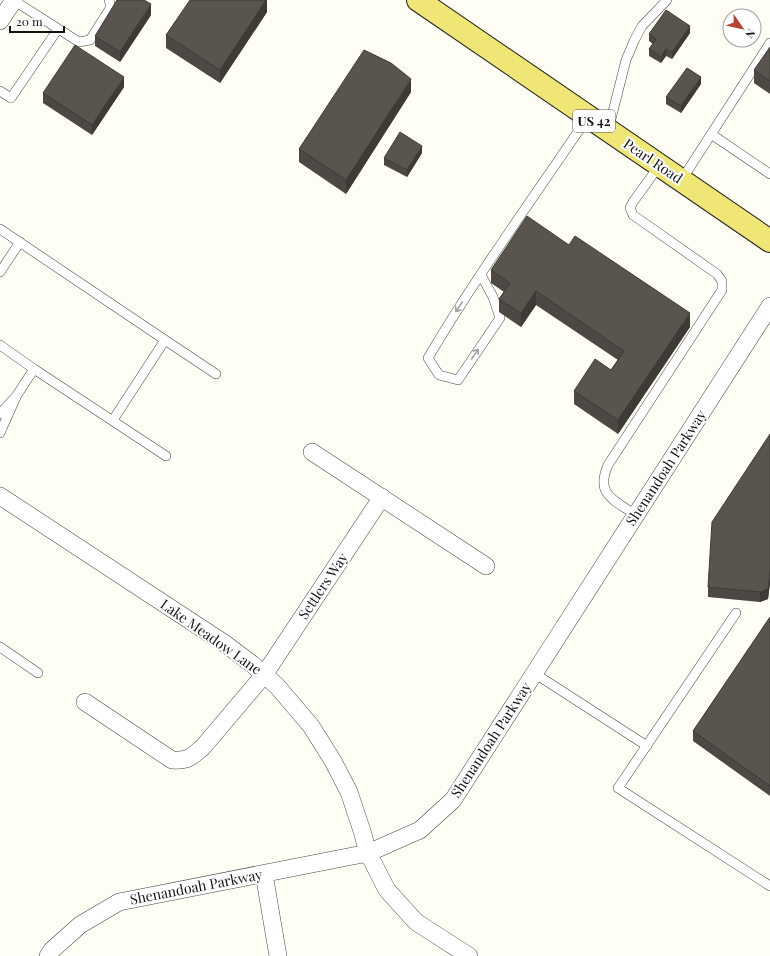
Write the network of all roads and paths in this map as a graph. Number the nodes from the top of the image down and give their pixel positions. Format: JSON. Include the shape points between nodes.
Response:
{"nodes":[{"id":1,"x":14,"y":0,"type":"edge"},
{"id":2,"x":109,"y":0,"type":"edge"},
{"id":3,"x":418,"y":0,"type":"edge"},
{"id":4,"x":667,"y":0,"type":"edge"},
{"id":5,"x":0,"y":21,"type":"edge"},
{"id":6,"x":58,"y":28,"type":"junction"},
{"id":7,"x":770,"y":43,"type":"edge"},
{"id":8,"x":0,"y":91,"type":"edge"},
{"id":9,"x":588,"y":117,"type":"junction"},
{"id":10,"x":608,"y":130,"type":"junction"},
{"id":11,"x":712,"y":134,"type":"junction"},
{"id":12,"x":659,"y":166,"type":"junction"},
{"id":13,"x":770,"y":174,"type":"edge"},
{"id":14,"x":681,"y":181,"type":"junction"},
{"id":15,"x":0,"y":229,"type":"edge"},
{"id":16,"x":770,"y":241,"type":"edge"},
{"id":17,"x":20,"y":242,"type":"junction"},
{"id":18,"x":0,"y":272,"type":"edge"},
{"id":19,"x":481,"y":275,"type":"junction"},
{"id":20,"x":770,"y":306,"type":"edge"},
{"id":21,"x":165,"y":340,"type":"junction"},
{"id":22,"x":0,"y":345,"type":"edge"},
{"id":23,"x":34,"y":369,"type":"junction"},
{"id":24,"x":216,"y":374,"type":"dead end"},
{"id":25,"x":17,"y":395,"type":"junction"},
{"id":26,"x":0,"y":414,"type":"edge"},
{"id":27,"x":114,"y":420,"type":"junction"},
{"id":28,"x":0,"y":433,"type":"edge"},
{"id":29,"x":312,"y":452,"type":"dead end"},
{"id":30,"x":166,"y":456,"type":"dead end"},
{"id":31,"x":0,"y":496,"type":"edge"},
{"id":32,"x":382,"y":497,"type":"junction"},
{"id":33,"x":636,"y":515,"type":"junction"},
{"id":34,"x":486,"y":566,"type":"dead end"},
{"id":35,"x":736,"y":613,"type":"dead end"},
{"id":36,"x":0,"y":647,"type":"edge"},
{"id":37,"x":38,"y":673,"type":"dead end"},
{"id":38,"x":534,"y":673,"type":"junction"},
{"id":39,"x":264,"y":675,"type":"junction"},
{"id":40,"x":85,"y":702,"type":"dead end"},
{"id":41,"x":647,"y":746,"type":"junction"},
{"id":42,"x":368,"y":853,"type":"junction"},
{"id":43,"x":264,"y":874,"type":"junction"},
{"id":44,"x":770,"y":886,"type":"edge"},
{"id":45,"x":48,"y":956,"type":"edge"},
{"id":46,"x":278,"y":956,"type":"edge"},
{"id":47,"x":469,"y":956,"type":"edge"}],
"edges":[{"from":1,"to":5,"type":"street"},
{"from":1,"to":6,"type":"lane"},
{"from":2,"to":6,"type":"lane","via":[[112,7],[90,40],[79,42]]},
{"from":3,"to":9,"type":"main road","name":"Pearl Road","number":"US 42"},
{"from":4,"to":10,"type":"lane","via":[[642,26],[634,39]]},
{"from":6,"to":8,"type":"lane","via":[[11,98]]},
{"from":7,"to":11,"type":"lane"},
{"from":9,"to":10,"type":"main road","name":"Pearl Road","number":"US 42"},
{"from":9,"to":19,"type":"lane"},
{"from":10,"to":12,"type":"main road","name":"Pearl Road","number":"US 42"},
{"from":11,"to":13,"type":"lane"},
{"from":11,"to":14,"type":"lane"},
{"from":12,"to":14,"type":"main road","name":"Pearl Road","number":"US 42"},
{"from":12,"to":33,"type":"lane","via":[[633,202],[630,208],[633,215],[717,274],[722,281],[722,290],[603,476],[603,485],[609,497]]},
{"from":14,"to":16,"type":"main road","name":"Pearl Road","number":"US 42"},
{"from":15,"to":17,"type":"lane"},
{"from":17,"to":18,"type":"lane"},
{"from":17,"to":21,"type":"lane"},
{"from":19,"to":19,"type":"lane","one_way":true,"via":[[428,358],[439,375],[458,380],[500,318],[493,297]]},
{"from":20,"to":33,"type":"street","name":"Shenandoah Parkway"},
{"from":21,"to":24,"type":"lane"},
{"from":21,"to":27,"type":"lane"},
{"from":22,"to":23,"type":"lane"},
{"from":23,"to":25,"type":"lane"},
{"from":23,"to":27,"type":"lane"},
{"from":25,"to":26,"type":"lane"},
{"from":25,"to":28,"type":"lane"},
{"from":27,"to":30,"type":"lane"},
{"from":29,"to":32,"type":"street"},
{"from":31,"to":39,"type":"street","name":"Lake Meadow Lane","via":[[224,643]]},
{"from":32,"to":34,"type":"street"},
{"from":32,"to":39,"type":"street","name":"Settlers Way"},
{"from":33,"to":38,"type":"street","name":"Shenandoah Parkway"},
{"from":35,"to":41,"type":"lane"},
{"from":36,"to":37,"type":"lane"},
{"from":38,"to":41,"type":"lane"},
{"from":38,"to":42,"type":"street","name":"Shenandoah Parkway","via":[[453,800],[420,830]]},
{"from":39,"to":40,"type":"street","name":"Settlers Way","via":[[203,747],[183,761],[172,760]]},
{"from":39,"to":42,"type":"street","name":"Lake Meadow Lane","via":[[289,699],[311,726],[333,761],[349,792]]},
{"from":41,"to":44,"type":"lane","via":[[618,788]]},
{"from":42,"to":43,"type":"street","name":"Shenandoah Parkway"},
{"from":42,"to":47,"type":"street","name":"Lake Meadow Lane","via":[[387,890],[416,922]]},
{"from":43,"to":45,"type":"street","name":"Shenandoah Parkway","via":[[119,902],[80,925]]},
{"from":43,"to":46,"type":"street"}]}
